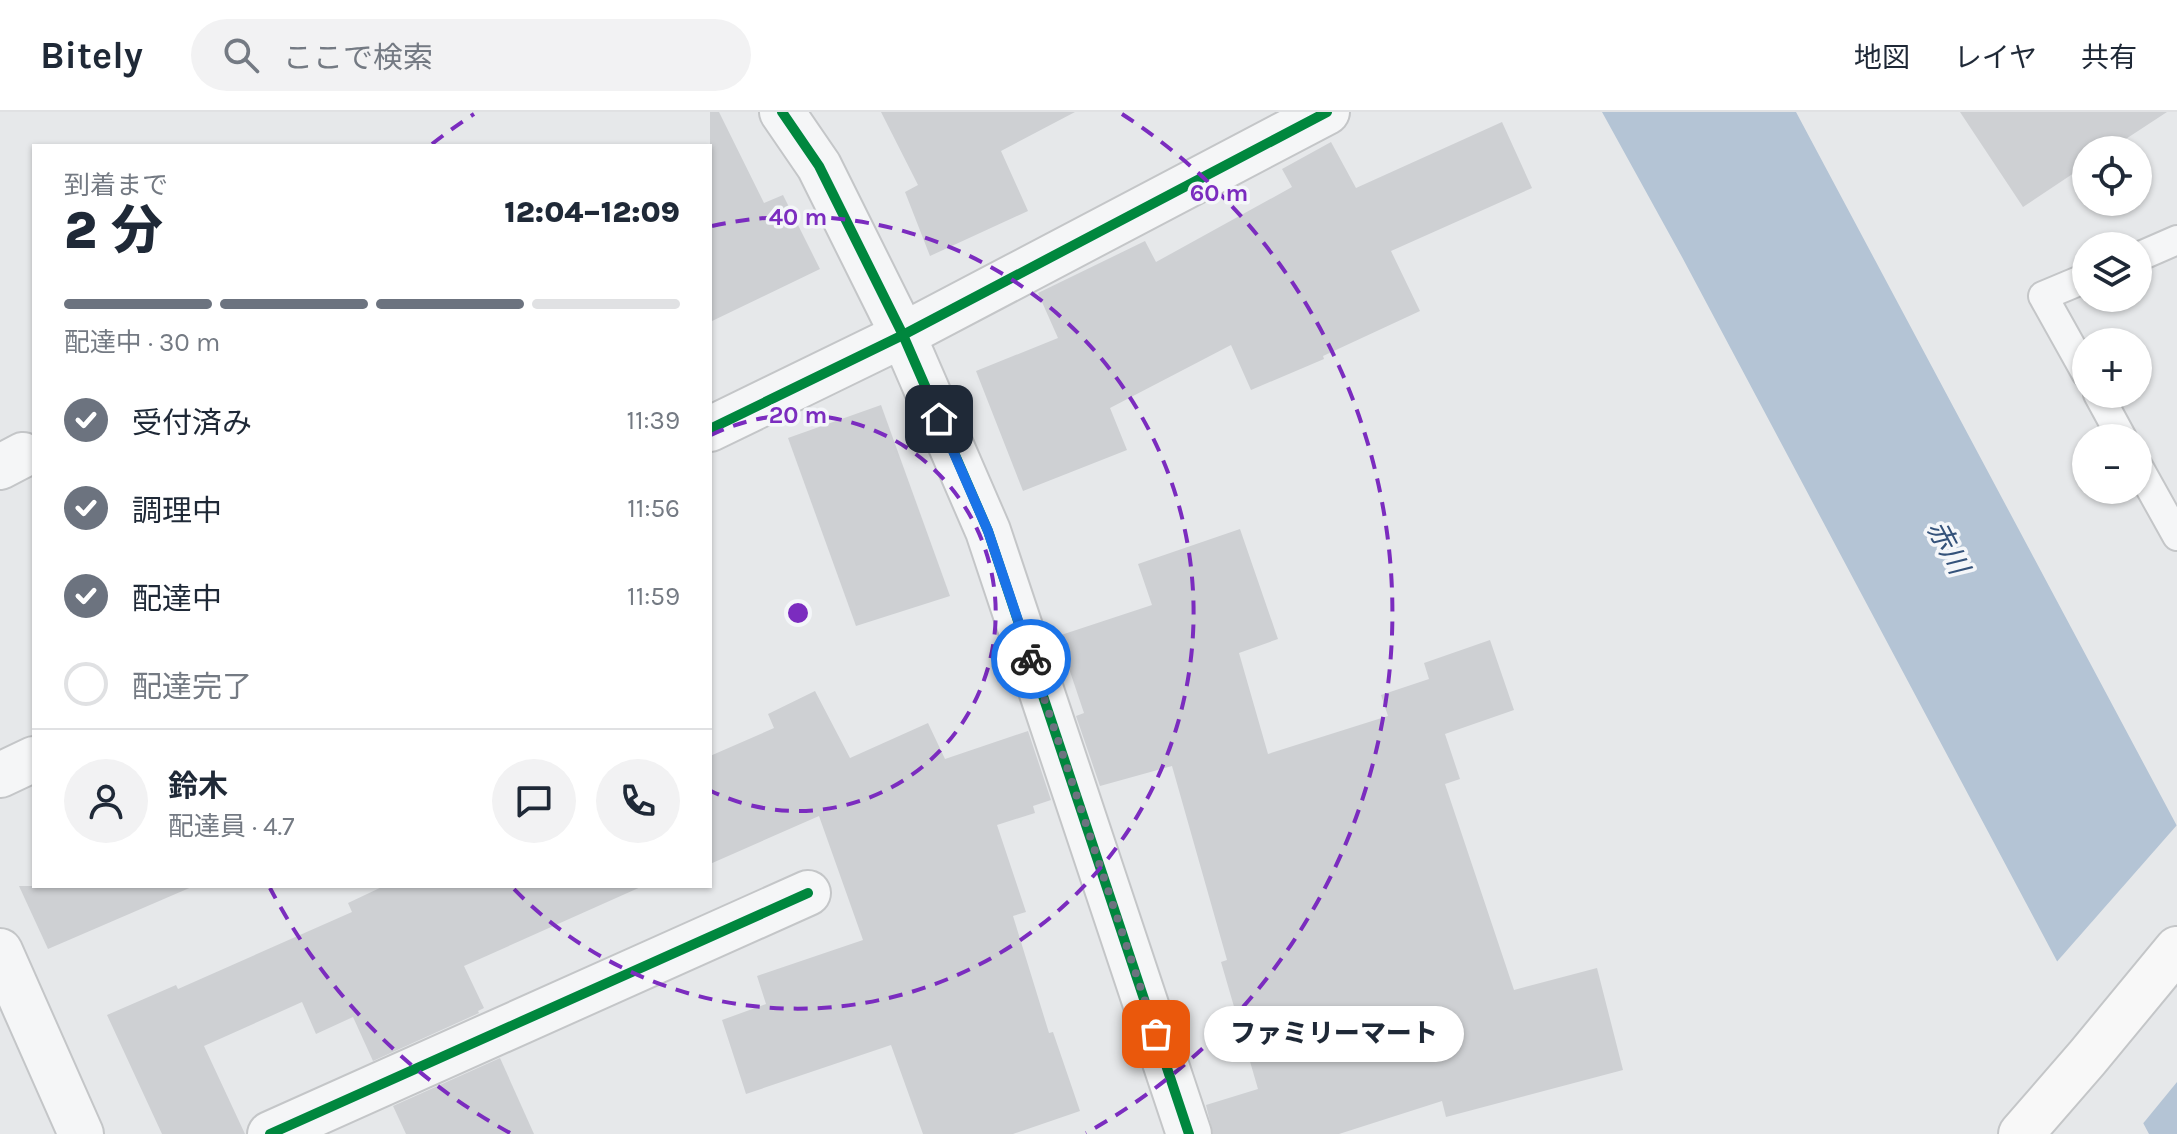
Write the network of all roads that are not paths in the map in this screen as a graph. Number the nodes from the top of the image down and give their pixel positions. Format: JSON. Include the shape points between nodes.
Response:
{"nodes":[{"id":1,"x":782,"y":112,"type":"edge"},
{"id":2,"x":1327,"y":112,"type":"edge"},
{"id":3,"x":2177,"y":240,"type":"edge"},
{"id":4,"x":2152,"y":251,"type":"edge"},
{"id":5,"x":2072,"y":284,"type":"edge"},
{"id":6,"x":903,"y":335,"type":"junction"},
{"id":7,"x":2072,"y":348,"type":"edge"},
{"id":8,"x":712,"y":428,"type":"edge"},
{"id":9,"x":2152,"y":491,"type":"edge"},
{"id":10,"x":2177,"y":536,"type":"edge"},
{"id":11,"x":32,"y":760,"type":"edge"},
{"id":12,"x":0,"y":775,"type":"edge"},
{"id":13,"x":808,"y":893,"type":"dead end"},
{"id":14,"x":2177,"y":949,"type":"edge"},
{"id":15,"x":0,"y":951,"type":"edge"},
{"id":16,"x":81,"y":1134,"type":"edge"},
{"id":17,"x":270,"y":1134,"type":"edge"},
{"id":18,"x":1189,"y":1134,"type":"edge"},
{"id":19,"x":2021,"y":1134,"type":"edge"}],
"edges":[{"from":1,"to":6,"type":"street","via":[[819,166]]},
{"from":2,"to":6,"type":"street"},
{"from":3,"to":4,"type":"lane"},
{"from":5,"to":7,"type":"lane","via":[[2043,296]]},
{"from":6,"to":8,"type":"street"},
{"from":6,"to":18,"type":"street","via":[[988,531]]},
{"from":9,"to":10,"type":"lane"},
{"from":11,"to":12,"type":"street"},
{"from":13,"to":17,"type":"street"},
{"from":14,"to":19,"type":"street"},
{"from":15,"to":16,"type":"street"}]}
